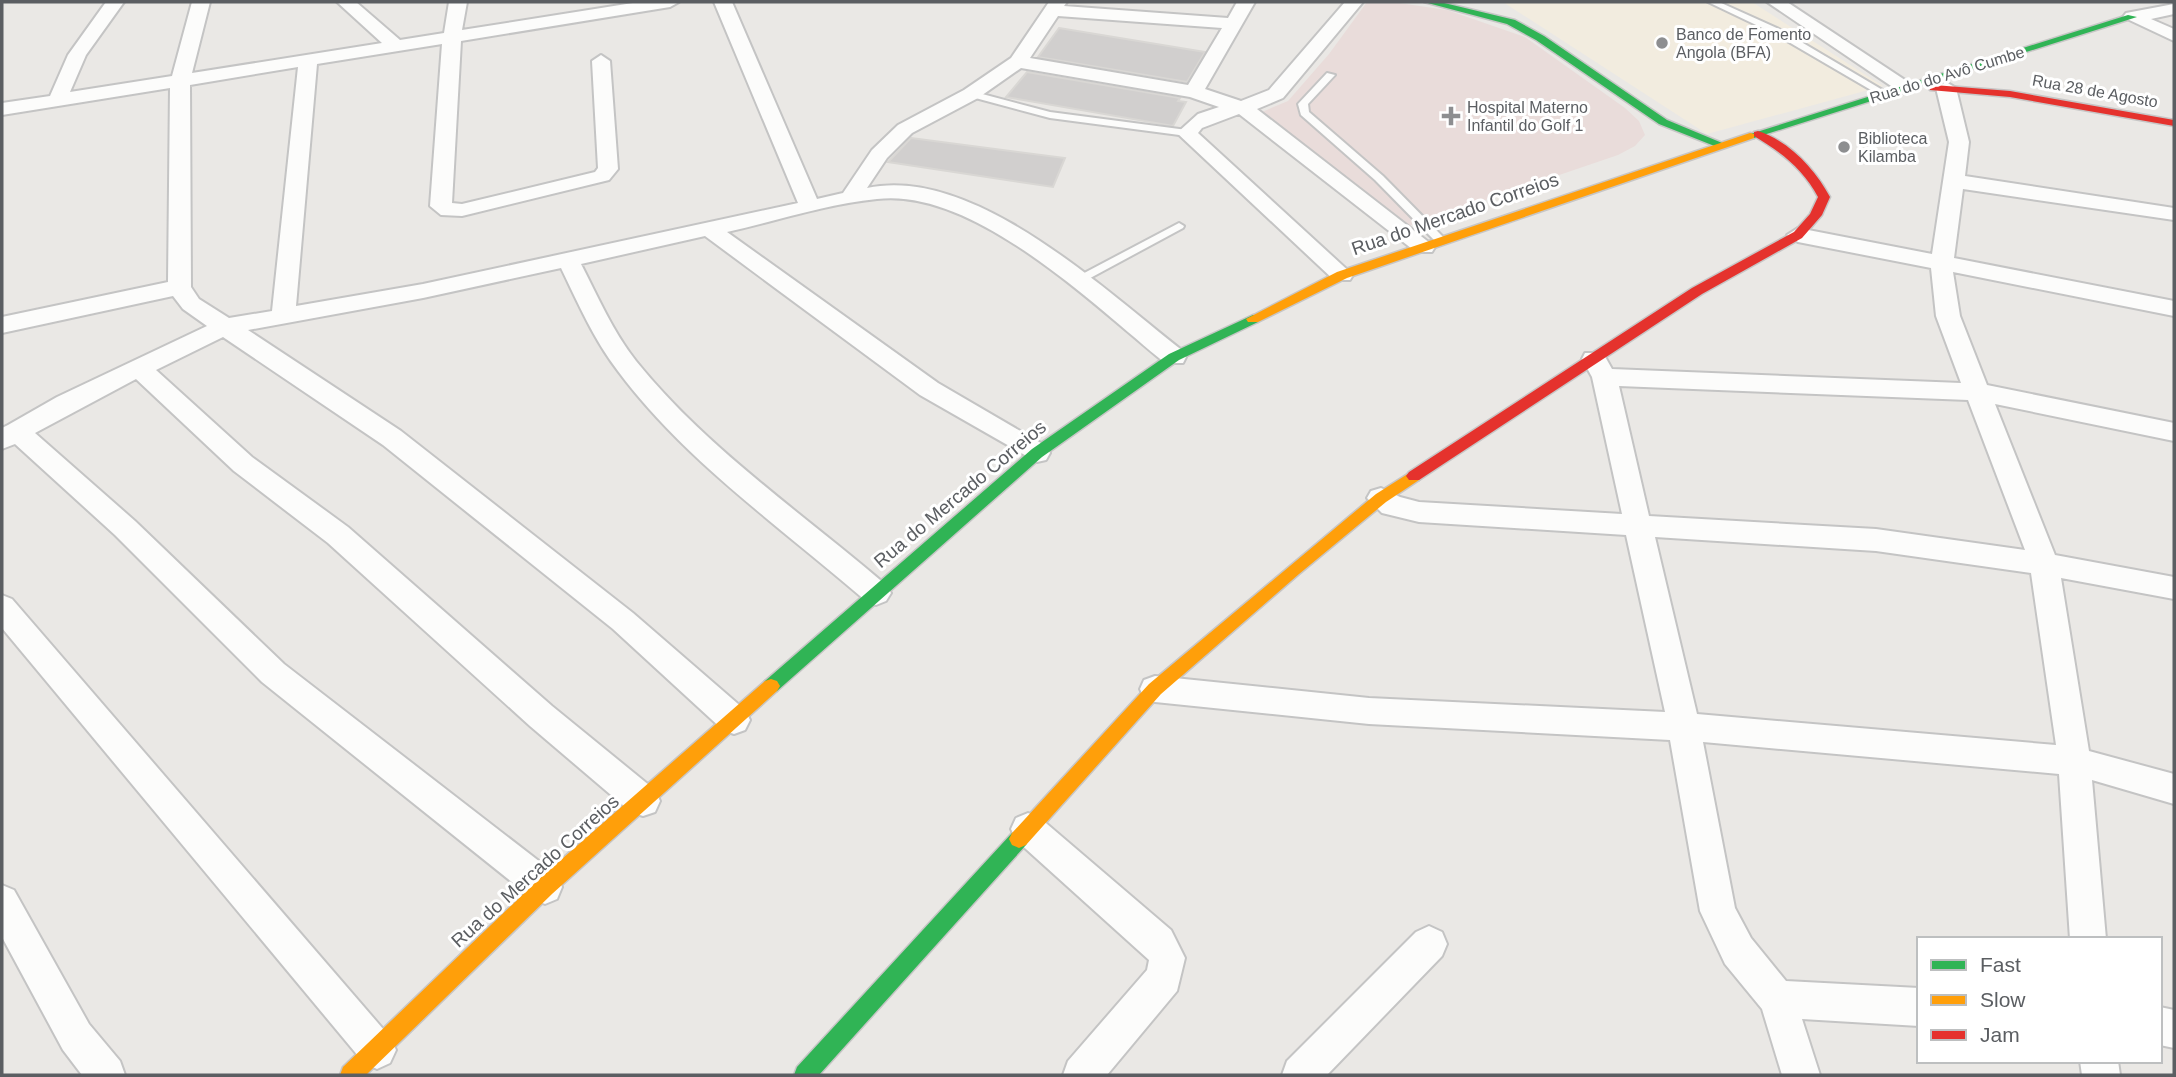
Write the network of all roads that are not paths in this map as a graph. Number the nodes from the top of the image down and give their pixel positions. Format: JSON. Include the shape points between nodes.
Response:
{"nodes":[{"id":1,"x":115,"y":2,"type":"edge"},
{"id":2,"x":201,"y":2,"type":"edge"},
{"id":3,"x":346,"y":2,"type":"edge"},
{"id":4,"x":458,"y":2,"type":"edge"},
{"id":5,"x":670,"y":2,"type":"edge"},
{"id":6,"x":723,"y":2,"type":"edge"},
{"id":7,"x":1247,"y":2,"type":"edge"},
{"id":8,"x":1354,"y":2,"type":"edge"},
{"id":9,"x":1429,"y":2,"type":"edge"},
{"id":10,"x":1712,"y":2,"type":"edge"},
{"id":11,"x":1776,"y":2,"type":"edge"},
{"id":12,"x":1463,"y":5,"type":"edge"},
{"id":13,"x":619,"y":6,"type":"edge"},
{"id":14,"x":1055,"y":6,"type":"edge"},
{"id":15,"x":2110,"y":7,"type":"dead end"},
{"id":16,"x":2174,"y":9,"type":"edge"},
{"id":17,"x":2132,"y":17,"type":"junction"},
{"id":18,"x":1234,"y":24,"type":"junction"},
{"id":19,"x":2174,"y":36,"type":"edge"},
{"id":20,"x":452,"y":37,"type":"junction"},
{"id":21,"x":398,"y":47,"type":"junction"},
{"id":22,"x":308,"y":60,"type":"junction"},
{"id":23,"x":601,"y":61,"type":"dead end"},
{"id":24,"x":1018,"y":62,"type":"junction"},
{"id":25,"x":1981,"y":65,"type":"junction"},
{"id":26,"x":1330,"y":75,"type":"dead end"},
{"id":27,"x":180,"y":81,"type":"junction"},
{"id":28,"x":1908,"y":88,"type":"junction"},
{"id":29,"x":1946,"y":89,"type":"junction"},
{"id":30,"x":1194,"y":92,"type":"junction"},
{"id":31,"x":971,"y":94,"type":"junction"},
{"id":32,"x":2010,"y":94,"type":"junction"},
{"id":33,"x":1886,"y":95,"type":"junction"},
{"id":34,"x":57,"y":101,"type":"junction"},
{"id":35,"x":2,"y":109,"type":"edge"},
{"id":36,"x":1244,"y":109,"type":"junction"},
{"id":37,"x":1663,"y":121,"type":"junction"},
{"id":38,"x":2174,"y":123,"type":"edge"},
{"id":39,"x":1187,"y":132,"type":"junction"},
{"id":40,"x":1758,"y":134,"type":"junction"},
{"id":41,"x":1721,"y":145,"type":"junction"},
{"id":42,"x":1670,"y":163,"type":"junction"},
{"id":43,"x":1953,"y":181,"type":"junction"},
{"id":44,"x":851,"y":197,"type":"junction"},
{"id":45,"x":810,"y":207,"type":"junction"},
{"id":46,"x":2174,"y":214,"type":"edge"},
{"id":47,"x":1179,"y":226,"type":"dead end"},
{"id":48,"x":711,"y":230,"type":"junction"},
{"id":49,"x":1798,"y":235,"type":"junction"},
{"id":50,"x":1433,"y":244,"type":"junction"},
{"id":51,"x":568,"y":260,"type":"junction"},
{"id":52,"x":1942,"y":263,"type":"junction"},
{"id":53,"x":1342,"y":275,"type":"junction"},
{"id":54,"x":1077,"y":280,"type":"junction"},
{"id":55,"x":179,"y":287,"type":"junction"},
{"id":56,"x":2174,"y":308,"type":"edge"},
{"id":57,"x":283,"y":317,"type":"junction"},
{"id":58,"x":2,"y":325,"type":"edge"},
{"id":59,"x":224,"y":327,"type":"junction"},
{"id":60,"x":1174,"y":357,"type":"junction"},
{"id":61,"x":138,"y":367,"type":"junction"},
{"id":62,"x":1599,"y":368,"type":"junction"},
{"id":63,"x":1977,"y":392,"type":"junction"},
{"id":64,"x":2174,"y":432,"type":"edge"},
{"id":65,"x":10,"y":435,"type":"edge"},
{"id":66,"x":1037,"y":453,"type":"junction"},
{"id":67,"x":1381,"y":498,"type":"junction"},
{"id":68,"x":1638,"y":524,"type":"junction"},
{"id":69,"x":2044,"y":564,"type":"junction"},
{"id":70,"x":2174,"y":588,"type":"edge"},
{"id":71,"x":876,"y":593,"type":"junction"},
{"id":72,"x":2,"y":607,"type":"edge"},
{"id":73,"x":1155,"y":690,"type":"junction"},
{"id":74,"x":734,"y":720,"type":"junction"},
{"id":75,"x":1684,"y":727,"type":"junction"},
{"id":76,"x":2074,"y":761,"type":"junction"},
{"id":77,"x":2174,"y":789,"type":"edge"},
{"id":78,"x":643,"y":802,"type":"junction"},
{"id":79,"x":1028,"y":829,"type":"junction"},
{"id":80,"x":545,"y":887,"type":"junction"},
{"id":81,"x":2,"y":902,"type":"edge"},
{"id":82,"x":2088,"y":937,"type":"edge"},
{"id":83,"x":1429,"y":944,"type":"dead end"},
{"id":84,"x":1777,"y":999,"type":"junction"},
{"id":85,"x":1917,"y":1007,"type":"edge"},
{"id":86,"x":376,"y":1050,"type":"junction"},
{"id":87,"x":106,"y":1075,"type":"edge"},
{"id":88,"x":351,"y":1075,"type":"edge"},
{"id":89,"x":805,"y":1075,"type":"edge"},
{"id":90,"x":1082,"y":1075,"type":"edge"},
{"id":91,"x":1301,"y":1075,"type":"edge"},
{"id":92,"x":1801,"y":1075,"type":"edge"}],
"edges":[{"from":1,"to":34,"type":"street","via":[[77,55]]},
{"from":2,"to":27,"type":"street"},
{"from":3,"to":21,"type":"street"},
{"from":4,"to":20,"type":"street"},
{"from":5,"to":13,"type":"street"},
{"from":6,"to":45,"type":"street"},
{"from":7,"to":18,"type":"street"},
{"from":8,"to":36,"type":"street","via":[[1276,94]]},
{"from":9,"to":12,"type":"street"},
{"from":10,"to":33,"type":"lane","via":[[1778,32]]},
{"from":11,"to":28,"type":"street"},
{"from":12,"to":37,"type":"street","via":[[1541,38]]},
{"from":13,"to":20,"type":"street"},
{"from":14,"to":18,"type":"street"},
{"from":14,"to":24,"type":"street"},
{"from":15,"to":17,"type":"street"},
{"from":16,"to":17,"type":"street","name":"Rua do do Avô Cumbe"},
{"from":17,"to":19,"type":"street"},
{"from":17,"to":25,"type":"street","name":"Rua do do Avô Cumbe"},
{"from":18,"to":30,"type":"street"},
{"from":20,"to":21,"type":"street"},
{"from":20,"to":23,"type":"street","via":[[441,206],[449,210],[603,176],[608,169]]},
{"from":21,"to":22,"type":"street"},
{"from":22,"to":27,"type":"street"},
{"from":22,"to":57,"type":"street"},
{"from":24,"to":30,"type":"street"},
{"from":24,"to":31,"type":"street"},
{"from":25,"to":28,"type":"street","name":"Rua do do Avô Cumbe"},
{"from":25,"to":32,"type":"street","name":"Rua 28 de Agosto","via":[[1983,76]]},
{"from":26,"to":50,"type":"lane","via":[[1303,104],[1304,113],[1379,178]]},
{"from":27,"to":34,"type":"street"},
{"from":27,"to":55,"type":"street"},
{"from":28,"to":29,"type":"street","name":"Rua 28 de Agosto"},
{"from":28,"to":33,"type":"street","name":"Rua do do Avô Cumbe"},
{"from":29,"to":32,"type":"street","name":"Rua 28 de Agosto"},
{"from":29,"to":43,"type":"street","via":[[1959,142]]},
{"from":30,"to":36,"type":"street"},
{"from":31,"to":39,"type":"lane","via":[[1051,116]]},
{"from":31,"to":44,"type":"street","via":[[905,129],[878,154]]},
{"from":32,"to":38,"type":"street","name":"Rua 28 de Agosto"},
{"from":33,"to":40,"type":"street","name":"Rua do do Avô Cumbe"},
{"from":34,"to":35,"type":"street"},
{"from":36,"to":39,"type":"street","via":[[1196,120]]},
{"from":36,"to":50,"type":"street"},
{"from":37,"to":41,"type":"street"},
{"from":37,"to":42,"type":"street"},
{"from":39,"to":53,"type":"street"},
{"from":40,"to":41,"type":"street","name":"Rua do do Avô Cumbe"},
{"from":40,"to":49,"type":"street","via":[[1794,154],[1813,173],[1824,197],[1816,215]]},
{"from":41,"to":42,"type":"street","name":"Rua do Mercado Correios"},
{"from":42,"to":50,"type":"street","name":"Rua do Mercado Correios"},
{"from":43,"to":46,"type":"street"},
{"from":43,"to":52,"type":"street"},
{"from":44,"to":45,"type":"street"},
{"from":44,"to":54,"type":"street","via":[[908,192],[965,206]]},
{"from":45,"to":48,"type":"street"},
{"from":47,"to":54,"type":"lane"},
{"from":48,"to":51,"type":"street"},
{"from":48,"to":66,"type":"street","via":[[929,389]]},
{"from":49,"to":52,"type":"street"},
{"from":49,"to":62,"type":"street","via":[[1697,292]]},
{"from":50,"to":53,"type":"street","name":"Rua do Mercado Correios"},
{"from":51,"to":57,"type":"street"},
{"from":51,"to":71,"type":"street","via":[[627,365],[653,394],[718,459]]},
{"from":52,"to":56,"type":"street"},
{"from":52,"to":63,"type":"street","via":[[1948,316]]},
{"from":53,"to":60,"type":"street","name":"Rua do Mercado Correios"},
{"from":54,"to":60,"type":"street"},
{"from":55,"to":58,"type":"street"},
{"from":55,"to":59,"type":"street","via":[[191,304]]},
{"from":57,"to":59,"type":"street"},
{"from":59,"to":61,"type":"street"},
{"from":59,"to":74,"type":"street","via":[[392,438],[623,621]]},
{"from":60,"to":66,"type":"street","name":"Rua do Mercado Correios"},
{"from":61,"to":65,"type":"street"},
{"from":61,"to":78,"type":"street","via":[[243,464],[338,535]]},
{"from":62,"to":63,"type":"street"},
{"from":62,"to":67,"type":"street"},
{"from":62,"to":68,"type":"street"},
{"from":63,"to":64,"type":"street"},
{"from":63,"to":69,"type":"street"},
{"from":65,"to":80,"type":"street","via":[[125,528],[273,673]]},
{"from":66,"to":71,"type":"street","name":"Rua do Mercado Correios"},
{"from":67,"to":68,"type":"street","via":[[1392,506],[1419,512]]},
{"from":67,"to":73,"type":"street"},
{"from":68,"to":69,"type":"street","via":[[1876,540]]},
{"from":68,"to":75,"type":"street"},
{"from":69,"to":70,"type":"street"},
{"from":69,"to":76,"type":"street"},
{"from":71,"to":74,"type":"street","name":"Rua do Mercado Correios"},
{"from":72,"to":86,"type":"street"},
{"from":73,"to":75,"type":"street","via":[[1370,710]]},
{"from":73,"to":79,"type":"street"},
{"from":74,"to":78,"type":"street","name":"Rua do Mercado Correios"},
{"from":75,"to":76,"type":"street"},
{"from":75,"to":84,"type":"street","via":[[1718,911],[1738,951]]},
{"from":76,"to":77,"type":"street"},
{"from":76,"to":82,"type":"street"},
{"from":78,"to":80,"type":"street","name":"Rua do Mercado Correios"},
{"from":79,"to":89,"type":"street"},
{"from":79,"to":90,"type":"street","via":[[1158,942],[1167,958],[1164,978]]},
{"from":80,"to":86,"type":"street","name":"Rua do Mercado Correios"},
{"from":81,"to":87,"type":"street","via":[[76,1037]]},
{"from":83,"to":91,"type":"street"},
{"from":84,"to":85,"type":"street"},
{"from":84,"to":92,"type":"street"},
{"from":86,"to":88,"type":"street","name":"Rua do Mercado Correios"}]}
